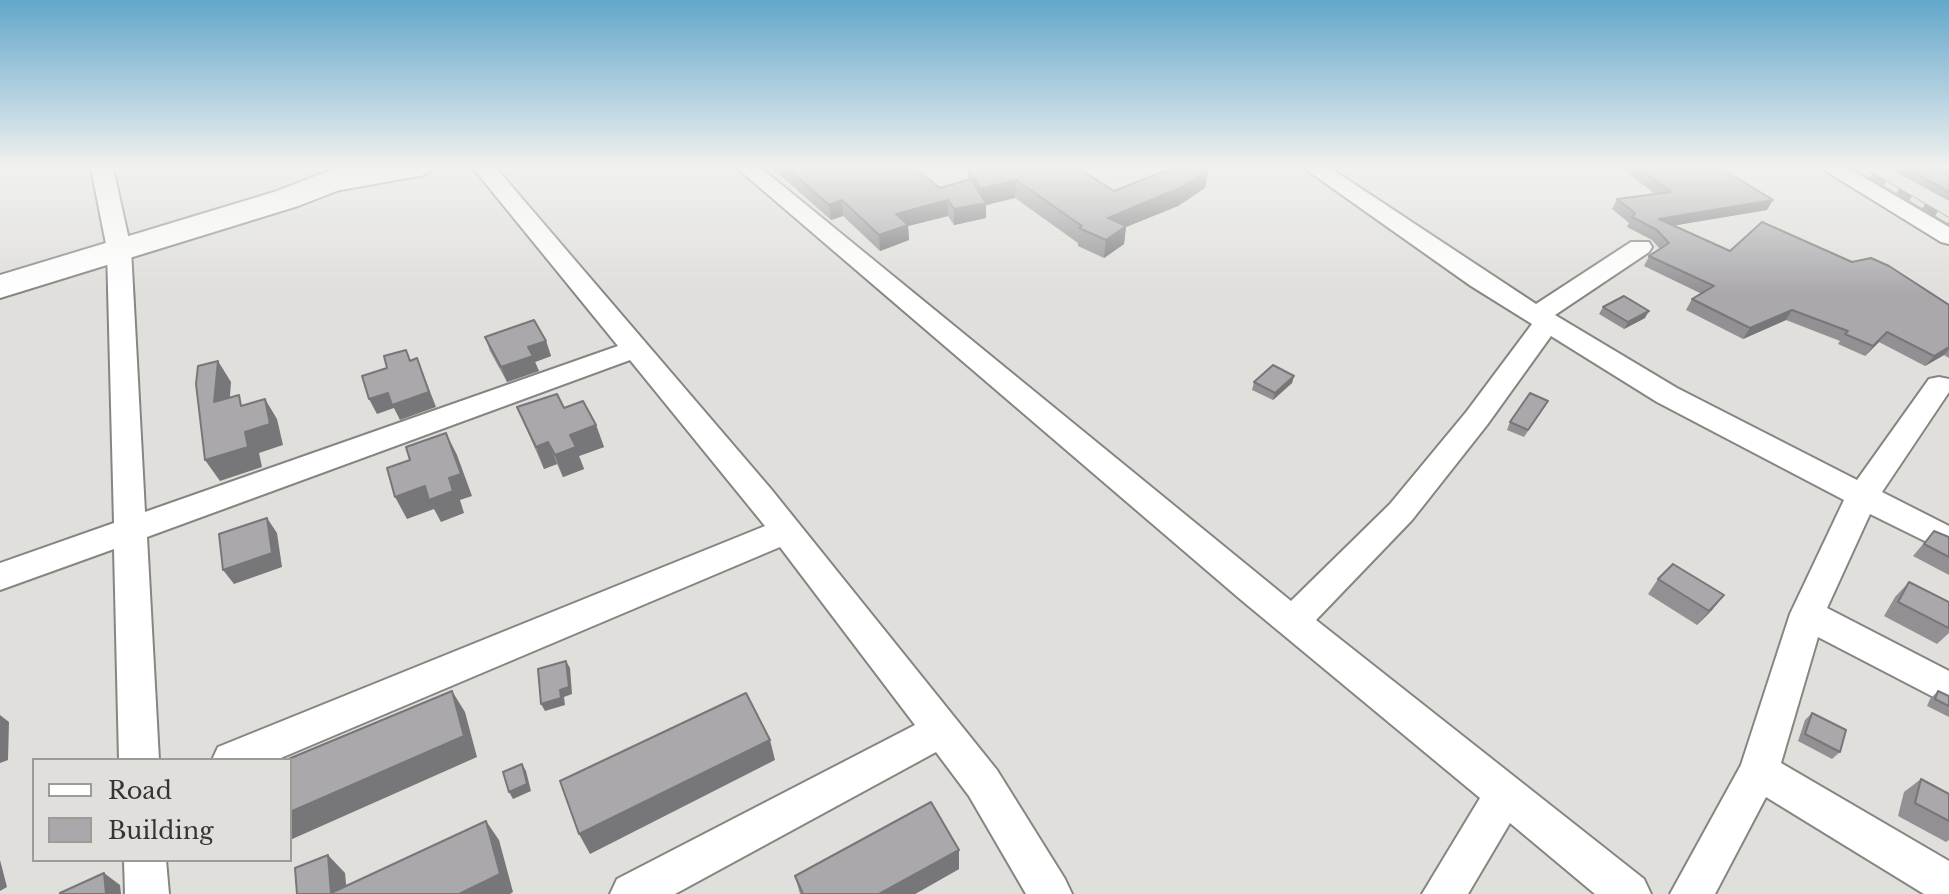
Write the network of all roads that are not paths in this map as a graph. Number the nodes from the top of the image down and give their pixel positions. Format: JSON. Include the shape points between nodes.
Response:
{"nodes":[{"id":1,"x":111,"y":210,"type":"edge"},
{"id":2,"x":245,"y":210,"type":"edge"},
{"id":3,"x":519,"y":210,"type":"edge"},
{"id":4,"x":798,"y":210,"type":"edge"},
{"id":5,"x":1376,"y":210,"type":"edge"},
{"id":6,"x":1903,"y":210,"type":"edge"},
{"id":7,"x":1949,"y":237,"type":"edge"},
{"id":8,"x":1640,"y":247,"type":"dead end"},
{"id":9,"x":119,"y":249,"type":"junction"},
{"id":10,"x":0,"y":287,"type":"edge"},
{"id":11,"x":1542,"y":318,"type":"junction"},
{"id":12,"x":635,"y":349,"type":"junction"},
{"id":13,"x":1939,"y":386,"type":"dead end"},
{"id":14,"x":1861,"y":498,"type":"junction"},
{"id":15,"x":129,"y":530,"type":"junction"},
{"id":16,"x":786,"y":531,"type":"junction"},
{"id":17,"x":1949,"y":541,"type":"edge"},
{"id":18,"x":0,"y":577,"type":"edge"},
{"id":19,"x":1807,"y":614,"type":"junction"},
{"id":20,"x":1292,"y":622,"type":"junction"},
{"id":21,"x":1949,"y":689,"type":"edge"},
{"id":22,"x":941,"y":730,"type":"junction"},
{"id":23,"x":139,"y":758,"type":"edge"},
{"id":24,"x":237,"y":758,"type":"edge"},
{"id":25,"x":1759,"y":771,"type":"junction"},
{"id":26,"x":1505,"y":794,"type":"junction"},
{"id":27,"x":145,"y":862,"type":"edge"},
{"id":28,"x":1949,"y":885,"type":"edge"},
{"id":29,"x":147,"y":894,"type":"edge"},
{"id":30,"x":632,"y":894,"type":"edge"},
{"id":31,"x":1050,"y":894,"type":"edge"},
{"id":32,"x":1444,"y":894,"type":"edge"},
{"id":33,"x":1629,"y":894,"type":"edge"},
{"id":34,"x":1692,"y":894,"type":"edge"}],
"edges":[{"from":1,"to":9,"type":"street"},
{"from":2,"to":9,"type":"highway"},
{"from":3,"to":12,"type":"street"},
{"from":4,"to":20,"type":"street"},
{"from":5,"to":11,"type":"street"},
{"from":6,"to":7,"type":"street"},
{"from":8,"to":11,"type":"street"},
{"from":9,"to":10,"type":"highway"},
{"from":9,"to":15,"type":"street"},
{"from":11,"to":14,"type":"street","via":[[1667,395]]},
{"from":11,"to":20,"type":"street","via":[[1477,418],[1401,512]]},
{"from":12,"to":15,"type":"street"},
{"from":12,"to":16,"type":"street"},
{"from":13,"to":14,"type":"street"},
{"from":14,"to":17,"type":"street"},
{"from":14,"to":19,"type":"street"},
{"from":15,"to":18,"type":"street"},
{"from":15,"to":23,"type":"street"},
{"from":16,"to":22,"type":"street"},
{"from":16,"to":24,"type":"street"},
{"from":19,"to":21,"type":"street"},
{"from":19,"to":25,"type":"street"},
{"from":20,"to":26,"type":"street"},
{"from":22,"to":30,"type":"street"},
{"from":22,"to":31,"type":"street","via":[[983,783]]},
{"from":25,"to":28,"type":"street"},
{"from":25,"to":34,"type":"street"},
{"from":26,"to":32,"type":"street"},
{"from":26,"to":33,"type":"street"},
{"from":27,"to":29,"type":"street"}]}
